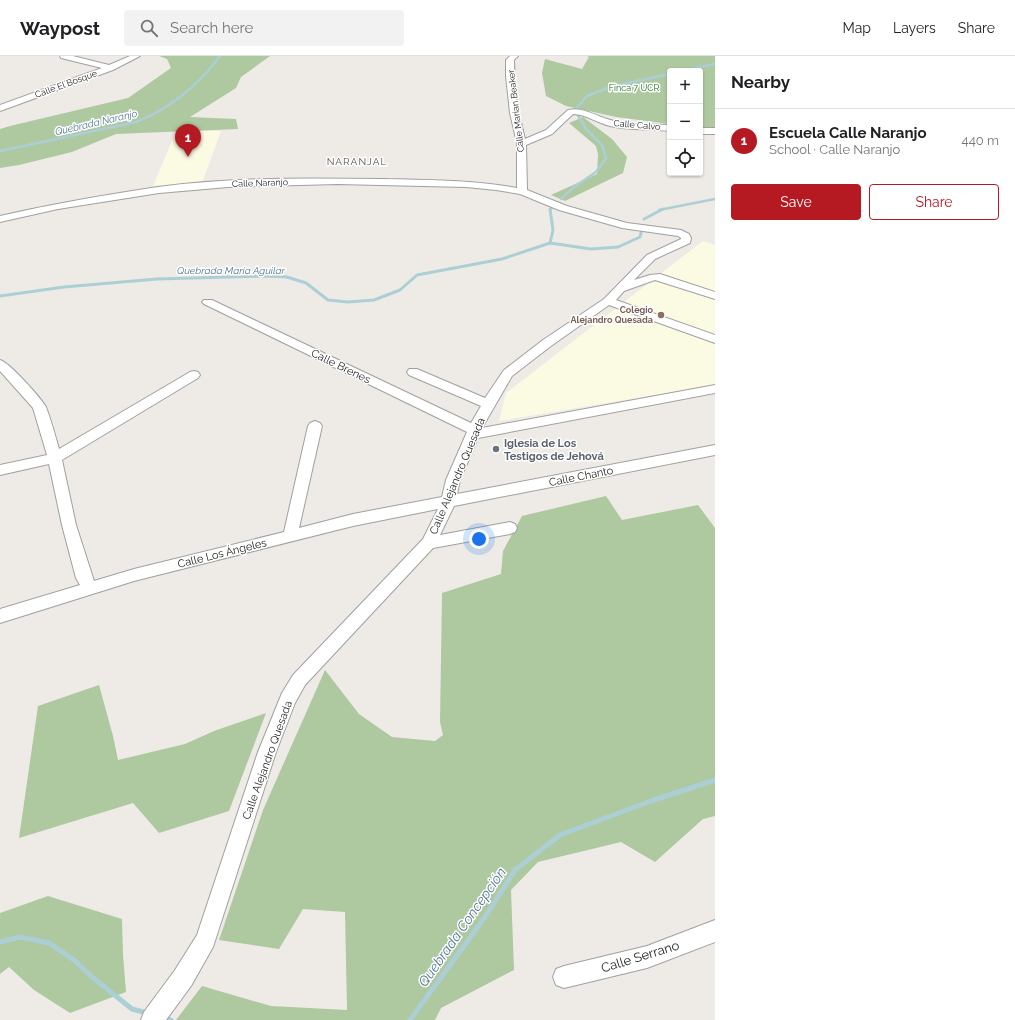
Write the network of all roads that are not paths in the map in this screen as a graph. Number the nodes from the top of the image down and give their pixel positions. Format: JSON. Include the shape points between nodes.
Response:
{"nodes":[{"id":1,"x":64,"y":56,"type":"edge"},
{"id":2,"x":136,"y":56,"type":"edge"},
{"id":3,"x":514,"y":56,"type":"edge"},
{"id":4,"x":110,"y":68,"type":"junction"},
{"id":5,"x":0,"y":108,"type":"edge"},
{"id":6,"x":667,"y":128,"type":"edge"},
{"id":7,"x":703,"y":131,"type":"edge"},
{"id":8,"x":715,"y":131,"type":"edge"},
{"id":9,"x":521,"y":144,"type":"junction"},
{"id":10,"x":522,"y":192,"type":"junction"},
{"id":11,"x":0,"y":219,"type":"edge"},
{"id":12,"x":621,"y":289,"type":"junction"},
{"id":13,"x":715,"y":296,"type":"edge"},
{"id":14,"x":208,"y":302,"type":"dead end"},
{"id":15,"x":608,"y":302,"type":"junction"},
{"id":16,"x":715,"y":339,"type":"edge"},
{"id":17,"x":0,"y":364,"type":"edge"},
{"id":18,"x":413,"y":372,"type":"dead end"},
{"id":19,"x":194,"y":375,"type":"dead end"},
{"id":20,"x":715,"y":389,"type":"edge"},
{"id":21,"x":488,"y":404,"type":"junction"},
{"id":22,"x":315,"y":426,"type":"dead end"},
{"id":23,"x":474,"y":432,"type":"junction"},
{"id":24,"x":715,"y":450,"type":"edge"},
{"id":25,"x":55,"y":458,"type":"junction"},
{"id":26,"x":0,"y":470,"type":"edge"},
{"id":27,"x":448,"y":502,"type":"junction"},
{"id":28,"x":510,"y":528,"type":"dead end"},
{"id":29,"x":290,"y":536,"type":"junction"},
{"id":30,"x":429,"y":543,"type":"junction"},
{"id":31,"x":90,"y":589,"type":"junction"},
{"id":32,"x":0,"y":616,"type":"edge"},
{"id":33,"x":715,"y":931,"type":"edge"},
{"id":34,"x":564,"y":977,"type":"dead end"},
{"id":35,"x":158,"y":1014,"type":"edge"}],
"edges":[{"from":1,"to":4,"type":"street","name":"Calle El Bosque"},
{"from":2,"to":4,"type":"street"},
{"from":3,"to":9,"type":"street","name":"Calle Marian Beaker","via":[[510,60],[510,76]]},
{"from":4,"to":5,"type":"street","name":"Calle El Bosque"},
{"from":6,"to":9,"type":"street","name":"Calle Calvo","via":[[611,123],[586,112],[576,111],[571,112],[560,124],[540,138]]},
{"from":7,"to":8,"type":"street"},
{"from":9,"to":10,"type":"street","name":"Calle Marian Beaker"},
{"from":10,"to":11,"type":"street","name":"Calle Naranjo","via":[[466,184],[337,181],[228,184],[120,195]]},
{"from":10,"to":12,"type":"street","name":"Calle Alejandro Quesada","via":[[563,208],[626,226],[676,232],[685,236],[686,241],[652,258]]},
{"from":12,"to":13,"type":"street","via":[[660,277]]},
{"from":12,"to":15,"type":"street","name":"Calle Alejandro Quesada"},
{"from":14,"to":23,"type":"street","name":"Calle Brenes"},
{"from":15,"to":16,"type":"street"},
{"from":15,"to":21,"type":"street","name":"Calle Alejandro Quesada","via":[[508,373]]},
{"from":17,"to":25,"type":"street","via":[[39,407]]},
{"from":18,"to":21,"type":"street"},
{"from":19,"to":25,"type":"street"},
{"from":20,"to":23,"type":"street"},
{"from":21,"to":23,"type":"street","name":"Calle Alejandro Quesada"},
{"from":22,"to":29,"type":"street"},
{"from":23,"to":27,"type":"street","name":"Calle Alejandro Quesada","via":[[456,473]]},
{"from":24,"to":27,"type":"street","name":"Calle Chanto"},
{"from":25,"to":26,"type":"street"},
{"from":25,"to":31,"type":"street","via":[[68,525],[84,578]]},
{"from":27,"to":29,"type":"street","name":"Calle Los Ángeles","via":[[352,520]]},
{"from":27,"to":30,"type":"street","name":"Calle Alejandro Quesada"},
{"from":28,"to":30,"type":"street"},
{"from":29,"to":31,"type":"street","name":"Calle Los Ángeles","via":[[134,574]]},
{"from":30,"to":35,"type":"street","name":"Calle Alejandro Quesada","via":[[299,680],[288,698],[267,752],[206,940]]},
{"from":31,"to":32,"type":"street","name":"Calle Los Ángeles"},
{"from":33,"to":34,"type":"street","name":"Calle Serrano","via":[[647,957]]}]}
